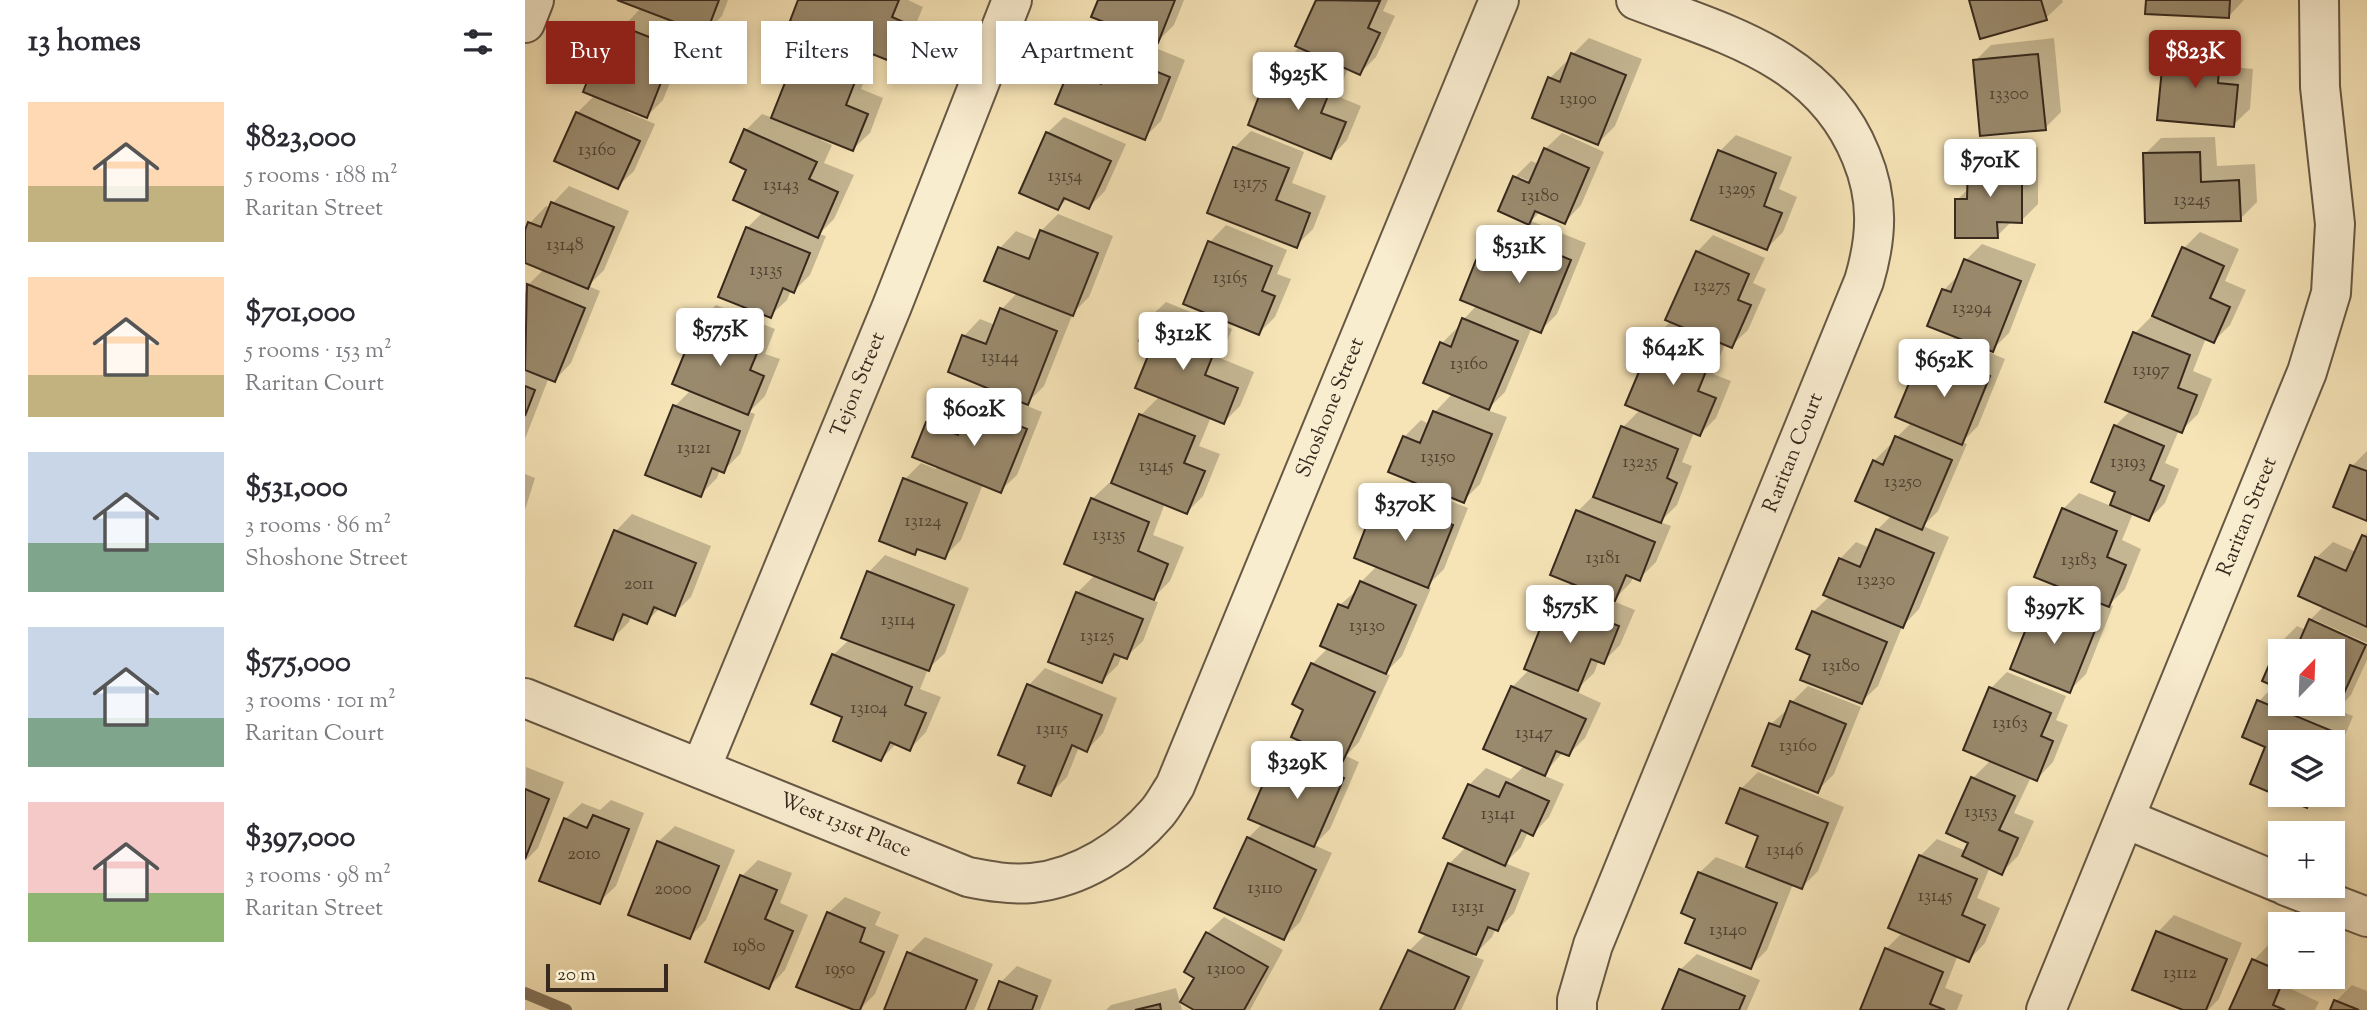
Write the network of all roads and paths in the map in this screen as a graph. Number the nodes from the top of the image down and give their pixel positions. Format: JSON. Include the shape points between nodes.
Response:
{"nodes":[{"id":1,"x":534,"y":0,"type":"edge"},
{"id":2,"x":1012,"y":0,"type":"edge"},
{"id":3,"x":1499,"y":0,"type":"edge"},
{"id":4,"x":1636,"y":0,"type":"edge"},
{"id":5,"x":2319,"y":0,"type":"edge"},
{"id":6,"x":525,"y":23,"type":"edge"},
{"id":7,"x":525,"y":698,"type":"edge"},
{"id":8,"x":701,"y":768,"type":"junction"},
{"id":9,"x":1157,"y":813,"type":"joint"},
{"id":10,"x":2126,"y":819,"type":"junction"},
{"id":11,"x":2268,"y":878,"type":"edge"},
{"id":12,"x":2317,"y":898,"type":"edge"},
{"id":13,"x":2367,"y":917,"type":"edge"},
{"id":14,"x":1577,"y":1010,"type":"edge"},
{"id":15,"x":2046,"y":1010,"type":"edge"}],
"edges":[{"from":1,"to":6,"type":"street"},
{"from":2,"to":8,"type":"street","name":"Tejon Street","via":[[892,306]]},
{"from":3,"to":9,"type":"street","name":"Shoshone Street","via":[[1175,786]]},
{"from":4,"to":14,"type":"street","name":"Raritan Court","via":[[1766,52],[1825,96],[1851,132],[1871,180],[1875,232],[1864,281],[1593,945]]},
{"from":5,"to":10,"type":"street","name":"Raritan Street","via":[[2320,87],[2335,225],[2331,293],[2307,372]]},
{"from":7,"to":8,"type":"street","name":"West 131st Place"},
{"from":8,"to":9,"type":"street","name":"West 131st Place","via":[[968,877],[1001,883],[1032,883],[1091,865],[1120,848]]},
{"from":10,"to":11,"type":"street"},
{"from":10,"to":15,"type":"street","name":"Raritan Street"},
{"from":12,"to":13,"type":"street"}]}
